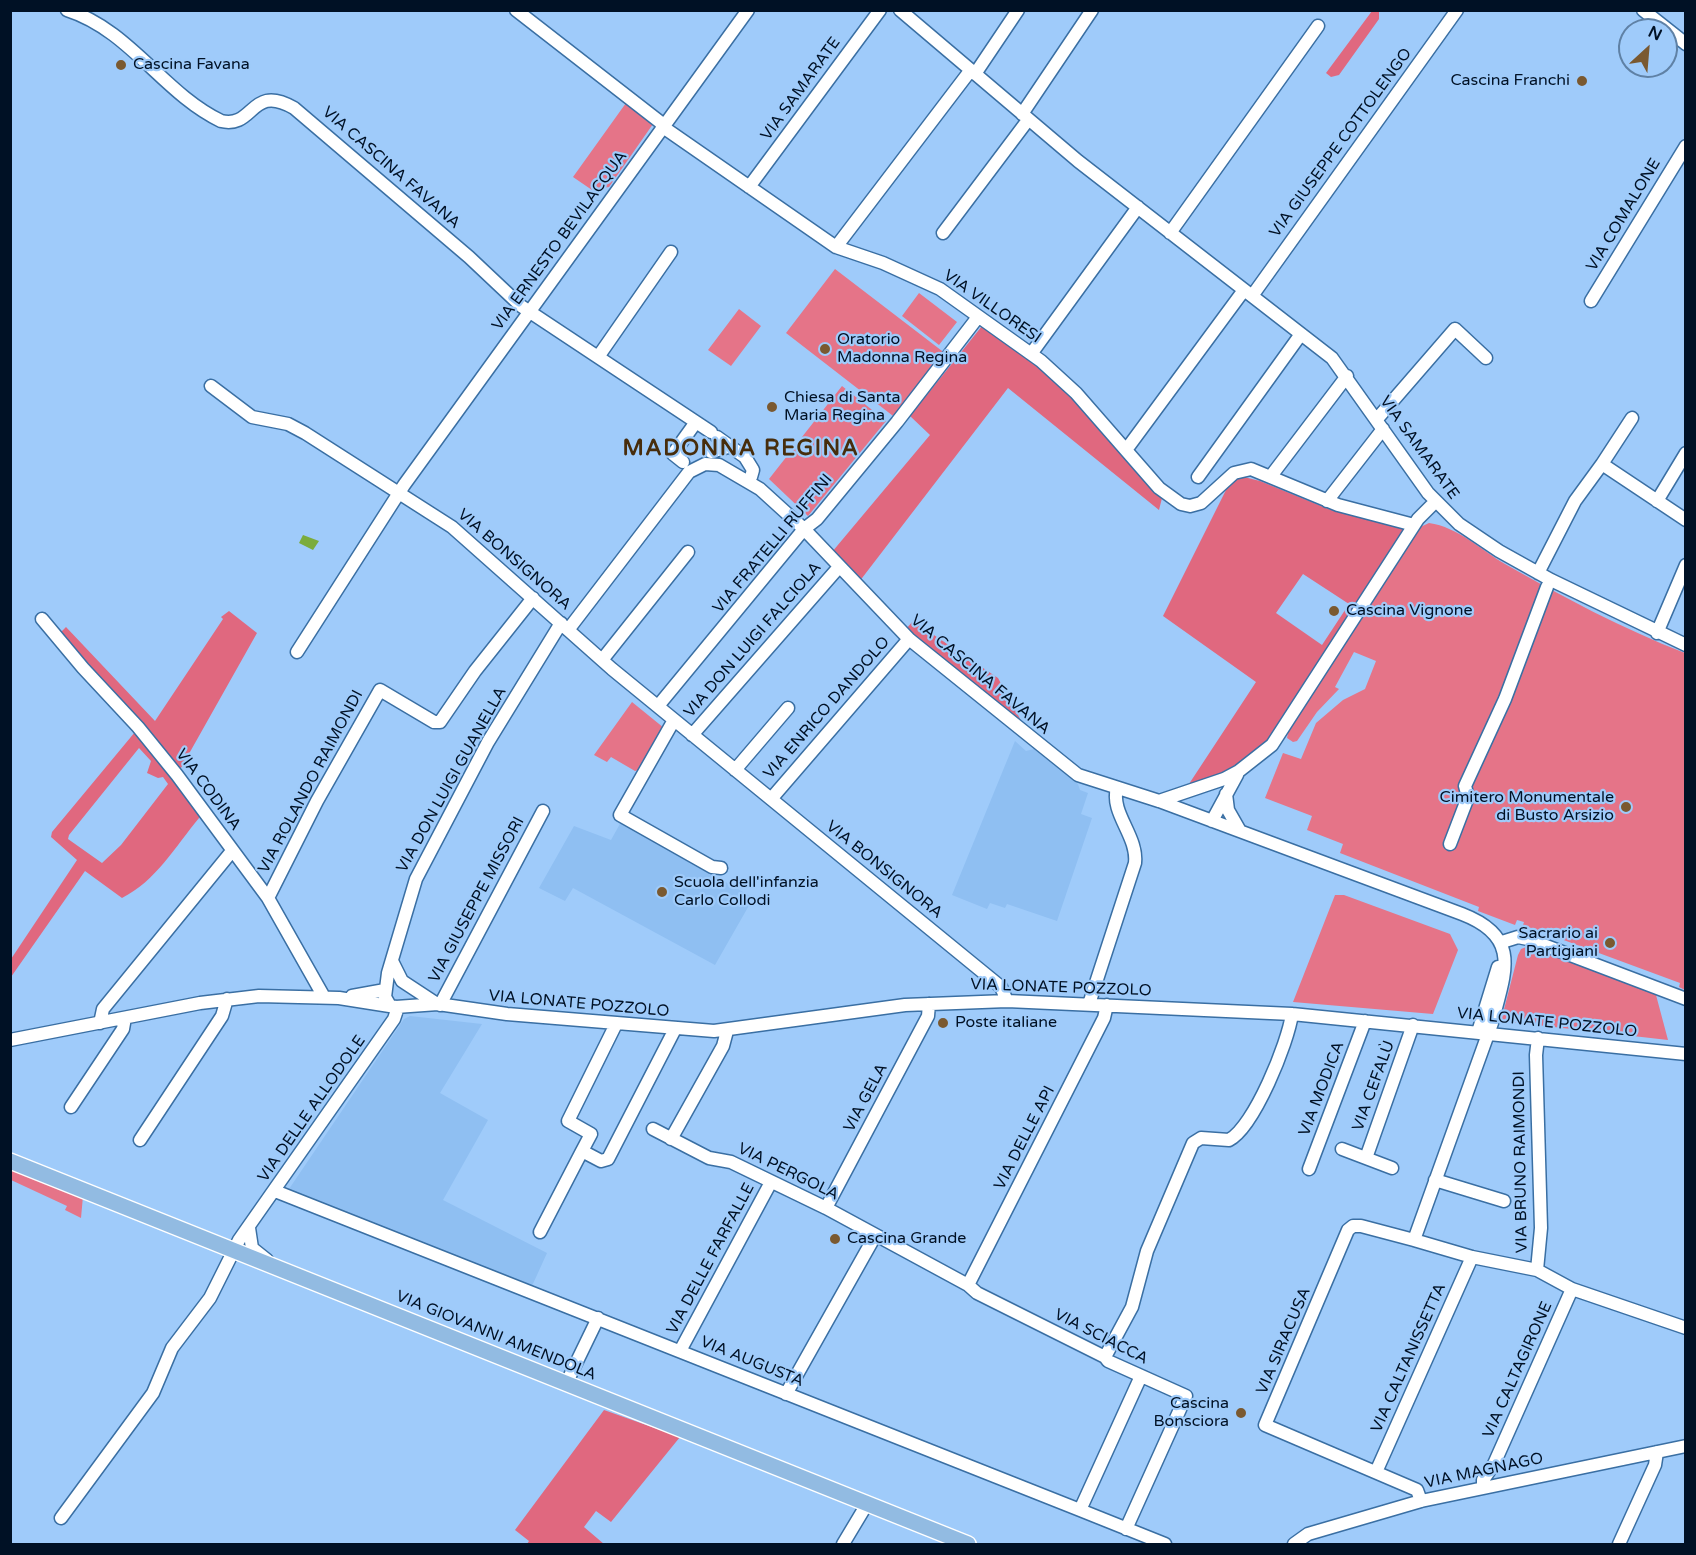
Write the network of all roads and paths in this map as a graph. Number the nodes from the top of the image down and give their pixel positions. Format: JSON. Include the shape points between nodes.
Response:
{"nodes":[{"id":1,"x":67,"y":10,"type":"edge"},
{"id":2,"x":516,"y":10,"type":"edge"},
{"id":3,"x":748,"y":10,"type":"edge"},
{"id":4,"x":880,"y":10,"type":"edge"},
{"id":5,"x":900,"y":10,"type":"edge"},
{"id":6,"x":920,"y":10,"type":"edge"},
{"id":7,"x":1018,"y":10,"type":"edge"},
{"id":8,"x":1092,"y":10,"type":"edge"},
{"id":9,"x":1457,"y":10,"type":"edge"},
{"id":10,"x":1643,"y":10,"type":"edge"},
{"id":11,"x":912,"y":21,"type":"junction"},
{"id":12,"x":1318,"y":26,"type":"dead end"},
{"id":13,"x":1686,"y":44,"type":"edge"},
{"id":14,"x":972,"y":72,"type":"junction"},
{"id":15,"x":1025,"y":117,"type":"junction"},
{"id":16,"x":663,"y":128,"type":"junction"},
{"id":17,"x":1686,"y":146,"type":"edge"},
{"id":18,"x":750,"y":187,"type":"junction"},
{"id":19,"x":1138,"y":207,"type":"junction"},
{"id":20,"x":1170,"y":232,"type":"junction"},
{"id":21,"x":943,"y":233,"type":"dead end"},
{"id":22,"x":836,"y":248,"type":"junction"},
{"id":23,"x":672,"y":252,"type":"dead end"},
{"id":24,"x":1248,"y":293,"type":"junction"},
{"id":25,"x":1592,"y":301,"type":"dead end"},
{"id":26,"x":531,"y":311,"type":"junction"},
{"id":27,"x":978,"y":317,"type":"junction"},
{"id":28,"x":1301,"y":334,"type":"junction"},
{"id":29,"x":1031,"y":354,"type":"junction"},
{"id":30,"x":598,"y":357,"type":"junction"},
{"id":31,"x":1486,"y":358,"type":"dead end"},
{"id":32,"x":1347,"y":376,"type":"junction"},
{"id":33,"x":211,"y":386,"type":"dead end"},
{"id":34,"x":1632,"y":418,"type":"dead end"},
{"id":35,"x":691,"y":419,"type":"junction"},
{"id":36,"x":1380,"y":424,"type":"junction"},
{"id":37,"x":731,"y":446,"type":"junction"},
{"id":38,"x":1126,"y":450,"type":"junction"},
{"id":39,"x":711,"y":452,"type":"dead end"},
{"id":40,"x":1686,"y":453,"type":"edge"},
{"id":41,"x":683,"y":462,"type":"dead end"},
{"id":42,"x":1602,"y":465,"type":"junction"},
{"id":43,"x":686,"y":475,"type":"joint"},
{"id":44,"x":1271,"y":476,"type":"junction"},
{"id":45,"x":751,"y":477,"type":"dead end"},
{"id":46,"x":1198,"y":477,"type":"dead end"},
{"id":47,"x":399,"y":492,"type":"junction"},
{"id":48,"x":1327,"y":501,"type":"junction"},
{"id":49,"x":1657,"y":501,"type":"junction"},
{"id":50,"x":1435,"y":502,"type":"junction"},
{"id":51,"x":1686,"y":520,"type":"edge"},
{"id":52,"x":1414,"y":525,"type":"junction"},
{"id":53,"x":804,"y":529,"type":"junction"},
{"id":54,"x":688,"y":552,"type":"dead end"},
{"id":55,"x":1686,"y":565,"type":"edge"},
{"id":56,"x":839,"y":567,"type":"junction"},
{"id":57,"x":1538,"y":573,"type":"junction"},
{"id":58,"x":1548,"y":586,"type":"dead end"},
{"id":59,"x":533,"y":598,"type":"junction"},
{"id":60,"x":42,"y":619,"type":"dead end"},
{"id":61,"x":565,"y":627,"type":"junction"},
{"id":62,"x":1657,"y":633,"type":"junction"},
{"id":63,"x":909,"y":639,"type":"junction"},
{"id":64,"x":1686,"y":645,"type":"edge"},
{"id":65,"x":297,"y":652,"type":"dead end"},
{"id":66,"x":602,"y":660,"type":"junction"},
{"id":67,"x":658,"y":706,"type":"junction"},
{"id":68,"x":788,"y":708,"type":"dead end"},
{"id":69,"x":674,"y":720,"type":"junction"},
{"id":70,"x":692,"y":735,"type":"junction"},
{"id":71,"x":735,"y":770,"type":"junction"},
{"id":72,"x":1239,"y":771,"type":"junction"},
{"id":73,"x":1117,"y":788,"type":"junction"},
{"id":74,"x":1226,"y":792,"type":"junction"},
{"id":75,"x":771,"y":799,"type":"junction"},
{"id":76,"x":1159,"y":801,"type":"junction"},
{"id":77,"x":543,"y":811,"type":"dead end"},
{"id":78,"x":1212,"y":821,"type":"junction"},
{"id":79,"x":1240,"y":831,"type":"junction"},
{"id":80,"x":1450,"y":844,"type":"dead end"},
{"id":81,"x":232,"y":851,"type":"junction"},
{"id":82,"x":721,"y":868,"type":"dead end"},
{"id":83,"x":268,"y":898,"type":"junction"},
{"id":84,"x":1503,"y":949,"type":"junction"},
{"id":85,"x":392,"y":962,"type":"junction"},
{"id":86,"x":405,"y":983,"type":"junction"},
{"id":87,"x":386,"y":989,"type":"junction"},
{"id":88,"x":324,"y":997,"type":"junction"},
{"id":89,"x":339,"y":998,"type":"junction"},
{"id":90,"x":227,"y":999,"type":"junction"},
{"id":91,"x":1686,"y":999,"type":"edge"},
{"id":92,"x":1007,"y":1001,"type":"junction"},
{"id":93,"x":929,"y":1004,"type":"junction"},
{"id":94,"x":1089,"y":1004,"type":"junction"},
{"id":95,"x":398,"y":1005,"type":"junction"},
{"id":96,"x":439,"y":1005,"type":"junction"},
{"id":97,"x":1107,"y":1005,"type":"junction"},
{"id":98,"x":1292,"y":1014,"type":"junction"},
{"id":99,"x":125,"y":1018,"type":"junction"},
{"id":100,"x":1365,"y":1021,"type":"junction"},
{"id":101,"x":100,"y":1023,"type":"junction"},
{"id":102,"x":616,"y":1024,"type":"junction"},
{"id":103,"x":1413,"y":1025,"type":"junction"},
{"id":104,"x":675,"y":1029,"type":"junction"},
{"id":105,"x":727,"y":1031,"type":"junction"},
{"id":106,"x":1483,"y":1032,"type":"junction"},
{"id":107,"x":1538,"y":1038,"type":"junction"},
{"id":108,"x":10,"y":1040,"type":"edge"},
{"id":109,"x":1686,"y":1054,"type":"edge"},
{"id":110,"x":71,"y":1107,"type":"dead end"},
{"id":111,"x":653,"y":1129,"type":"dead end"},
{"id":112,"x":671,"y":1139,"type":"junction"},
{"id":113,"x":140,"y":1140,"type":"dead end"},
{"id":114,"x":1342,"y":1149,"type":"dead end"},
{"id":115,"x":582,"y":1151,"type":"junction"},
{"id":116,"x":1366,"y":1158,"type":"junction"},
{"id":117,"x":10,"y":1161,"type":"edge"},
{"id":118,"x":1392,"y":1168,"type":"dead end"},
{"id":119,"x":1310,"y":1169,"type":"dead end"},
{"id":120,"x":1435,"y":1180,"type":"junction"},
{"id":121,"x":771,"y":1182,"type":"junction"},
{"id":122,"x":275,"y":1191,"type":"junction"},
{"id":123,"x":1504,"y":1201,"type":"dead end"},
{"id":124,"x":826,"y":1208,"type":"junction"},
{"id":125,"x":249,"y":1228,"type":"junction"},
{"id":126,"x":540,"y":1232,"type":"dead end"},
{"id":127,"x":875,"y":1236,"type":"junction"},
{"id":128,"x":1414,"y":1240,"type":"junction"},
{"id":129,"x":232,"y":1250,"type":"junction"},
{"id":130,"x":1472,"y":1257,"type":"junction"},
{"id":131,"x":1538,"y":1270,"type":"junction"},
{"id":132,"x":291,"y":1274,"type":"junction"},
{"id":133,"x":968,"y":1286,"type":"junction"},
{"id":134,"x":1572,"y":1289,"type":"junction"},
{"id":135,"x":598,"y":1318,"type":"junction"},
{"id":136,"x":1686,"y":1328,"type":"edge"},
{"id":137,"x":680,"y":1351,"type":"junction"},
{"id":138,"x":1105,"y":1357,"type":"junction"},
{"id":139,"x":1141,"y":1376,"type":"junction"},
{"id":140,"x":566,"y":1384,"type":"junction"},
{"id":141,"x":786,"y":1394,"type":"junction"},
{"id":142,"x":1686,"y":1446,"type":"edge"},
{"id":143,"x":1657,"y":1452,"type":"junction"},
{"id":144,"x":1494,"y":1464,"type":"junction"},
{"id":145,"x":1376,"y":1472,"type":"junction"},
{"id":146,"x":1498,"y":1485,"type":"junction"},
{"id":147,"x":1483,"y":1488,"type":"junction"},
{"id":148,"x":1421,"y":1501,"type":"junction"},
{"id":149,"x":867,"y":1504,"type":"junction"},
{"id":150,"x":1080,"y":1510,"type":"junction"},
{"id":151,"x":61,"y":1518,"type":"dead end"},
{"id":152,"x":1126,"y":1529,"type":"junction"},
{"id":153,"x":843,"y":1545,"type":"edge"},
{"id":154,"x":968,"y":1545,"type":"edge"},
{"id":155,"x":1165,"y":1545,"type":"edge"},
{"id":156,"x":1294,"y":1545,"type":"edge"},
{"id":157,"x":1619,"y":1545,"type":"edge"}],
"edges":[{"from":1,"to":26,"type":"street","name":"VIA CASCINA FAVANA","via":[[107,30],[141,56],[161,78],[221,121],[238,121],[267,100],[294,108]]},
{"from":2,"to":16,"type":"street","name":"VIA VILLORESI","via":[[610,81]]},
{"from":3,"to":16,"type":"street","name":"VIA ERNESTO BEVILACQUA"},
{"from":4,"to":18,"type":"street","name":"VIA SAMARATE"},
{"from":5,"to":11,"type":"street","name":"VIA SAMARATE"},
{"from":6,"to":11,"type":"street"},
{"from":7,"to":14,"type":"street"},
{"from":8,"to":15,"type":"street"},
{"from":9,"to":24,"type":"street","name":"VIA GIUSEPPE COTTOLENGO"},
{"from":10,"to":13,"type":"street"},
{"from":11,"to":14,"type":"street","name":"VIA SAMARATE"},
{"from":12,"to":20,"type":"street"},
{"from":14,"to":15,"type":"street","name":"VIA SAMARATE"},
{"from":14,"to":22,"type":"street"},
{"from":15,"to":19,"type":"street","name":"VIA SAMARATE"},
{"from":15,"to":21,"type":"street"},
{"from":16,"to":18,"type":"street","name":"VIA VILLORESI"},
{"from":16,"to":26,"type":"street","name":"VIA ERNESTO BEVILACQUA"},
{"from":17,"to":25,"type":"street","name":"VIA COMALONE"},
{"from":18,"to":22,"type":"street","name":"VIA VILLORESI"},
{"from":19,"to":20,"type":"street","name":"VIA SAMARATE"},
{"from":19,"to":29,"type":"street"},
{"from":20,"to":24,"type":"street","name":"VIA SAMARATE"},
{"from":22,"to":27,"type":"street","name":"VIA VILLORESI","via":[[931,284]]},
{"from":23,"to":30,"type":"street"},
{"from":24,"to":28,"type":"street","name":"VIA SAMARATE"},
{"from":24,"to":38,"type":"street"},
{"from":26,"to":30,"type":"street","name":"VIA CASCINA FAVANA"},
{"from":26,"to":47,"type":"street","name":"VIA ERNESTO BEVILACQUA"},
{"from":27,"to":29,"type":"street","name":"VIA VILLORESI"},
{"from":27,"to":53,"type":"street","name":"VIA FRATELLI RUFFINI","via":[[818,519]]},
{"from":28,"to":32,"type":"street","name":"VIA SAMARATE","via":[[1332,358]]},
{"from":28,"to":46,"type":"street"},
{"from":29,"to":38,"type":"street","name":"VIA VILLORESI","via":[[1069,386]]},
{"from":30,"to":35,"type":"street","name":"VIA CASCINA FAVANA"},
{"from":31,"to":36,"type":"street","via":[[1455,329]]},
{"from":32,"to":36,"type":"street","name":"VIA SAMARATE"},
{"from":32,"to":44,"type":"street"},
{"from":33,"to":47,"type":"street","name":"VIA BONSIGNORA","via":[[252,417],[296,428]]},
{"from":34,"to":42,"type":"street"},
{"from":35,"to":37,"type":"street","name":"VIA CASCINA FAVANA"},
{"from":35,"to":41,"type":"street","via":[[674,454]]},
{"from":36,"to":48,"type":"street"},
{"from":36,"to":50,"type":"street","name":"VIA SAMARATE"},
{"from":37,"to":39,"type":"street"},
{"from":37,"to":45,"type":"street","name":"VIA CASCINA FAVANA","via":[[749,461]]},
{"from":38,"to":44,"type":"street","name":"VIA VILLORESI","via":[[1159,488],[1185,506],[1201,503],[1238,471],[1251,469]]},
{"from":40,"to":49,"type":"street"},
{"from":42,"to":49,"type":"street"},
{"from":42,"to":57,"type":"street","via":[[1575,501]]},
{"from":43,"to":53,"type":"street","name":"VIA CASCINA FAVANA","via":[[701,465],[719,465],[748,480]]},
{"from":43,"to":61,"type":"street","name":"VIA DON LUIGI GUANELLA"},
{"from":44,"to":48,"type":"street","name":"VIA VILLORESI"},
{"from":47,"to":59,"type":"street","name":"VIA BONSIGNORA","via":[[452,527]]},
{"from":47,"to":65,"type":"street"},
{"from":48,"to":52,"type":"street","name":"VIA VILLORESI"},
{"from":49,"to":51,"type":"street"},
{"from":50,"to":52,"type":"street"},
{"from":50,"to":57,"type":"street","name":"VIA SAMARATE","via":[[1469,532]]},
{"from":52,"to":72,"type":"street","via":[[1280,735]]},
{"from":53,"to":56,"type":"street","name":"VIA CASCINA FAVANA"},
{"from":53,"to":67,"type":"street","name":"VIA FRATELLI RUFFINI"},
{"from":54,"to":66,"type":"street"},
{"from":55,"to":62,"type":"street"},
{"from":56,"to":63,"type":"street","name":"VIA CASCINA FAVANA"},
{"from":56,"to":70,"type":"street","name":"VIA DON LUIGI FALCIOLA"},
{"from":57,"to":62,"type":"street","name":"VIA SAMARATE"},
{"from":58,"to":80,"type":"street","via":[[1505,699],[1466,786],[1468,797]]},
{"from":59,"to":61,"type":"street","name":"VIA BONSIGNORA"},
{"from":59,"to":83,"type":"street","name":"VIA ROLANDO RAIMONDI","via":[[440,722],[380,690]]},
{"from":60,"to":81,"type":"street","name":"VIA CODINA","via":[[145,735]]},
{"from":61,"to":66,"type":"street","name":"VIA BONSIGNORA"},
{"from":61,"to":85,"type":"street","name":"VIA DON LUIGI GUANELLA","via":[[493,734],[418,873]]},
{"from":62,"to":64,"type":"street","name":"VIA SAMARATE"},
{"from":63,"to":73,"type":"street","name":"VIA CASCINA FAVANA","via":[[1074,773]]},
{"from":63,"to":75,"type":"street","name":"VIA ENRICO DANDOLO"},
{"from":66,"to":67,"type":"street","name":"VIA BONSIGNORA"},
{"from":67,"to":69,"type":"street","name":"VIA BONSIGNORA"},
{"from":68,"to":71,"type":"street"},
{"from":69,"to":70,"type":"street","name":"VIA BONSIGNORA"},
{"from":69,"to":82,"type":"street","via":[[620,815],[712,867]]},
{"from":70,"to":71,"type":"street","name":"VIA BONSIGNORA"},
{"from":71,"to":75,"type":"street","name":"VIA BONSIGNORA"},
{"from":72,"to":74,"type":"street"},
{"from":72,"to":76,"type":"street"},
{"from":73,"to":76,"type":"street","name":"VIA CASCINA FAVANA"},
{"from":73,"to":94,"type":"street","via":[[1115,799],[1133,839],[1135,863]]},
{"from":74,"to":78,"type":"street"},
{"from":74,"to":79,"type":"street","via":[[1228,810]]},
{"from":75,"to":92,"type":"street","name":"VIA BONSIGNORA","via":[[1001,987]]},
{"from":76,"to":78,"type":"street","name":"VIA CASCINA FAVANA"},
{"from":77,"to":96,"type":"street","name":"VIA GIUSEPPE MISSORI"},
{"from":78,"to":79,"type":"street","name":"VIA CASCINA FAVANA"},
{"from":79,"to":84,"type":"street","name":"VIA CASCINA FAVANA","via":[[1475,919],[1493,931]]},
{"from":81,"to":83,"type":"street","name":"VIA CODINA"},
{"from":81,"to":101,"type":"street","via":[[103,1009]]},
{"from":83,"to":88,"type":"street","name":"VIA CODINA"},
{"from":84,"to":91,"type":"street","via":[[1518,937],[1528,939]]},
{"from":84,"to":106,"type":"street","via":[[1490,989]]},
{"from":85,"to":86,"type":"street"},
{"from":85,"to":87,"type":"street","name":"VIA DON LUIGI GUANELLA"},
{"from":86,"to":87,"type":"street","via":[[392,982]]},
{"from":86,"to":95,"type":"street","via":[[411,993]]},
{"from":86,"to":96,"type":"street"},
{"from":87,"to":89,"type":"street"},
{"from":87,"to":95,"type":"street","via":[[385,997]]},
{"from":88,"to":89,"type":"street"},
{"from":88,"to":90,"type":"street"},
{"from":89,"to":95,"type":"street","name":"VIA LONATE POZZOLO"},
{"from":90,"to":99,"type":"street"},
{"from":90,"to":113,"type":"street","via":[[222,1016]]},
{"from":92,"to":93,"type":"street","name":"VIA LONATE POZZOLO"},
{"from":92,"to":94,"type":"street","name":"VIA LONATE POZZOLO"},
{"from":93,"to":105,"type":"street","name":"VIA LONATE POZZOLO"},
{"from":93,"to":124,"type":"street","name":"VIA GELA","via":[[928,1017]]},
{"from":94,"to":97,"type":"street","name":"VIA LONATE POZZOLO"},
{"from":95,"to":96,"type":"street","name":"VIA LONATE POZZOLO"},
{"from":95,"to":122,"type":"street","name":"VIA DELLE ALLODOLE","via":[[394,1019]]},
{"from":96,"to":102,"type":"street","name":"VIA LONATE POZZOLO"},
{"from":97,"to":98,"type":"street","name":"VIA LONATE POZZOLO"},
{"from":97,"to":133,"type":"street","name":"VIA DELLE API","via":[[1104,1018]]},
{"from":98,"to":100,"type":"street","name":"VIA LONATE POZZOLO"},
{"from":98,"to":138,"type":"street","via":[[1282,1051],[1244,1129],[1229,1140],[1201,1138],[1193,1143],[1147,1251],[1132,1307]]},
{"from":99,"to":101,"type":"street"},
{"from":99,"to":110,"type":"street","via":[[123,1029]]},
{"from":100,"to":103,"type":"street","name":"VIA LONATE POZZOLO"},
{"from":100,"to":119,"type":"street","name":"VIA MODICA"},
{"from":101,"to":108,"type":"street"},
{"from":102,"to":104,"type":"street","name":"VIA LONATE POZZOLO"},
{"from":102,"to":115,"type":"street","via":[[568,1121],[591,1134]]},
{"from":103,"to":106,"type":"street","name":"VIA LONATE POZZOLO"},
{"from":103,"to":116,"type":"street","name":"VIA CEFALÙ"},
{"from":104,"to":105,"type":"street","name":"VIA LONATE POZZOLO"},
{"from":104,"to":115,"type":"street","via":[[608,1159],[602,1161]]},
{"from":105,"to":112,"type":"street"},
{"from":106,"to":107,"type":"street","name":"VIA LONATE POZZOLO"},
{"from":106,"to":120,"type":"street"},
{"from":107,"to":109,"type":"street","name":"VIA LONATE POZZOLO"},
{"from":107,"to":131,"type":"street","name":"VIA BRUNO RAIMONDI"},
{"from":111,"to":112,"type":"street","name":"VIA PERGOLA"},
{"from":112,"to":121,"type":"street","name":"VIA PERGOLA"},
{"from":114,"to":116,"type":"street","name":"VIA CEFALÙ"},
{"from":115,"to":126,"type":"street"},
{"from":116,"to":118,"type":"street","name":"VIA CEFALÙ"},
{"from":117,"to":129,"type":"main road","name":"VIA GIOVANNI AMENDOLA"},
{"from":120,"to":123,"type":"street"},
{"from":120,"to":128,"type":"street"},
{"from":121,"to":124,"type":"street","name":"VIA PERGOLA"},
{"from":121,"to":137,"type":"street","name":"VIA DELLE FARFALLE"},
{"from":122,"to":125,"type":"street","name":"VIA DELLE ALLODOLE"},
{"from":122,"to":135,"type":"street","name":"VIA AUGUSTA"},
{"from":124,"to":127,"type":"street","name":"VIA PERGOLA"},
{"from":125,"to":129,"type":"street","name":"VIA DELLE ALLODOLE"},
{"from":125,"to":132,"type":"street","via":[[254,1251]]},
{"from":127,"to":133,"type":"street","name":"VIA SCIACCA"},
{"from":127,"to":141,"type":"street"},
{"from":128,"to":130,"type":"street"},
{"from":128,"to":145,"type":"street","name":"VIA SIRACUSA","via":[[1361,1226],[1348,1230],[1265,1425]]},
{"from":129,"to":132,"type":"main road","name":"VIA GIOVANNI AMENDOLA"},
{"from":129,"to":151,"type":"street","name":"VIA DELLE ALLODOLE","via":[[210,1298],[168,1355],[153,1392]]},
{"from":130,"to":131,"type":"street"},
{"from":130,"to":145,"type":"street","name":"VIA CALTANISSETTA"},
{"from":131,"to":134,"type":"street","name":"VIA BRUNO RAIMONDI"},
{"from":132,"to":140,"type":"main road","name":"VIA GIOVANNI AMENDOLA"},
{"from":133,"to":138,"type":"street","name":"VIA SCIACCA"},
{"from":134,"to":136,"type":"street","name":"VIA BRUNO RAIMONDI"},
{"from":134,"to":144,"type":"street","name":"VIA CALTAGIRONE"},
{"from":135,"to":137,"type":"street","name":"VIA AUGUSTA"},
{"from":135,"to":140,"type":"street"},
{"from":137,"to":141,"type":"street","name":"VIA AUGUSTA"},
{"from":138,"to":139,"type":"street","name":"VIA SCIACCA"},
{"from":139,"to":150,"type":"street"},
{"from":139,"to":152,"type":"street","name":"VIA SCIACCA","via":[[1186,1396]]},
{"from":140,"to":149,"type":"main road","name":"VIA GIOVANNI AMENDOLA"},
{"from":141,"to":150,"type":"street","name":"VIA AUGUSTA"},
{"from":142,"to":143,"type":"street","name":"VIA MAGNAGO"},
{"from":143,"to":146,"type":"street","name":"VIA MAGNAGO"},
{"from":143,"to":157,"type":"street","via":[[1655,1465]]},
{"from":144,"to":146,"type":"street","name":"VIA CALTAGIRONE"},
{"from":144,"to":147,"type":"street","name":"VIA CALTAGIRONE"},
{"from":145,"to":148,"type":"street","name":"VIA SIRACUSA","via":[[1417,1490]]},
{"from":146,"to":147,"type":"street","name":"VIA MAGNAGO"},
{"from":147,"to":148,"type":"street","name":"VIA MAGNAGO"},
{"from":148,"to":156,"type":"street","name":"VIA MAGNAGO","via":[[1308,1534]]},
{"from":149,"to":153,"type":"street"},
{"from":149,"to":154,"type":"main road","name":"VIA GIOVANNI AMENDOLA"},
{"from":150,"to":152,"type":"street"},
{"from":152,"to":155,"type":"street"}]}
